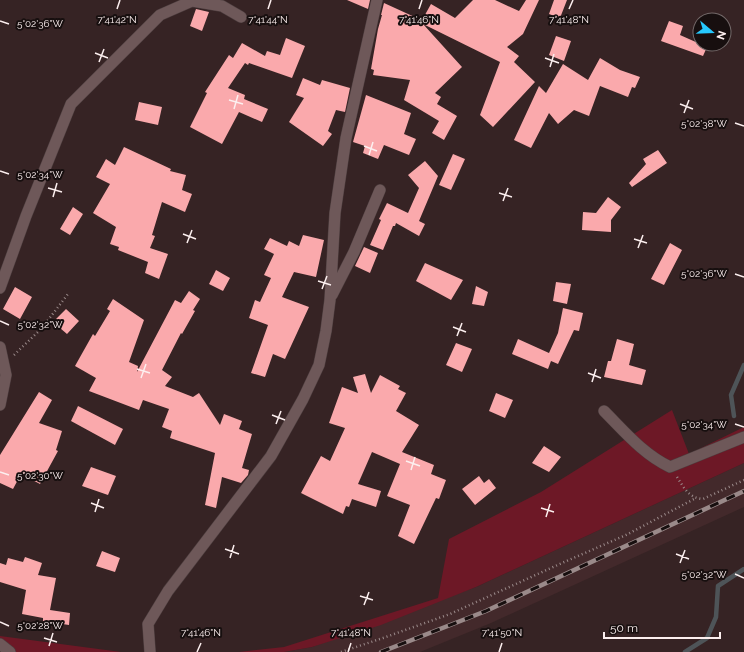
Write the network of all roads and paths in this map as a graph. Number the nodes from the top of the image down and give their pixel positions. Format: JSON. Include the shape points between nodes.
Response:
{"nodes":[{"id":1,"x":378,"y":0,"type":"edge"},
{"id":2,"x":241,"y":17,"type":"dead end"},
{"id":3,"x":380,"y":190,"type":"dead end"},
{"id":4,"x":0,"y":288,"type":"edge"},
{"id":5,"x":68,"y":294,"type":"dead end"},
{"id":6,"x":330,"y":300,"type":"junction"},
{"id":7,"x":0,"y":348,"type":"edge"},
{"id":8,"x":6,"y":375,"type":"junction"},
{"id":9,"x":0,"y":405,"type":"edge"},
{"id":10,"x":604,"y":411,"type":"dead end"},
{"id":11,"x":744,"y":437,"type":"edge"},
{"id":12,"x":670,"y":467,"type":"junction"},
{"id":13,"x":744,"y":480,"type":"edge"},
{"id":14,"x":696,"y":498,"type":"junction"},
{"id":15,"x":0,"y":644,"type":"edge"},
{"id":16,"x":10,"y":652,"type":"edge"},
{"id":17,"x":150,"y":652,"type":"edge"},
{"id":18,"x":341,"y":652,"type":"edge"}],
"edges":[{"from":1,"to":6,"type":"street","via":[[345,145],[335,213]]},
{"from":2,"to":4,"type":"street","via":[[222,6],[192,1],[160,15],[71,104]]},
{"from":3,"to":6,"type":"street"},
{"from":5,"to":8,"type":"path","via":[[42,328],[16,352]]},
{"from":6,"to":17,"type":"street","via":[[319,365],[303,399],[271,456],[168,590],[148,624]]},
{"from":7,"to":8,"type":"street"},
{"from":8,"to":9,"type":"street"},
{"from":10,"to":12,"type":"street","via":[[642,449]]},
{"from":11,"to":12,"type":"street"},
{"from":12,"to":14,"type":"path","via":[[690,495]]},
{"from":13,"to":14,"type":"path","via":[[703,499]]},
{"from":14,"to":18,"type":"path","via":[[626,535],[450,614]]},
{"from":15,"to":16,"type":"street"}]}
